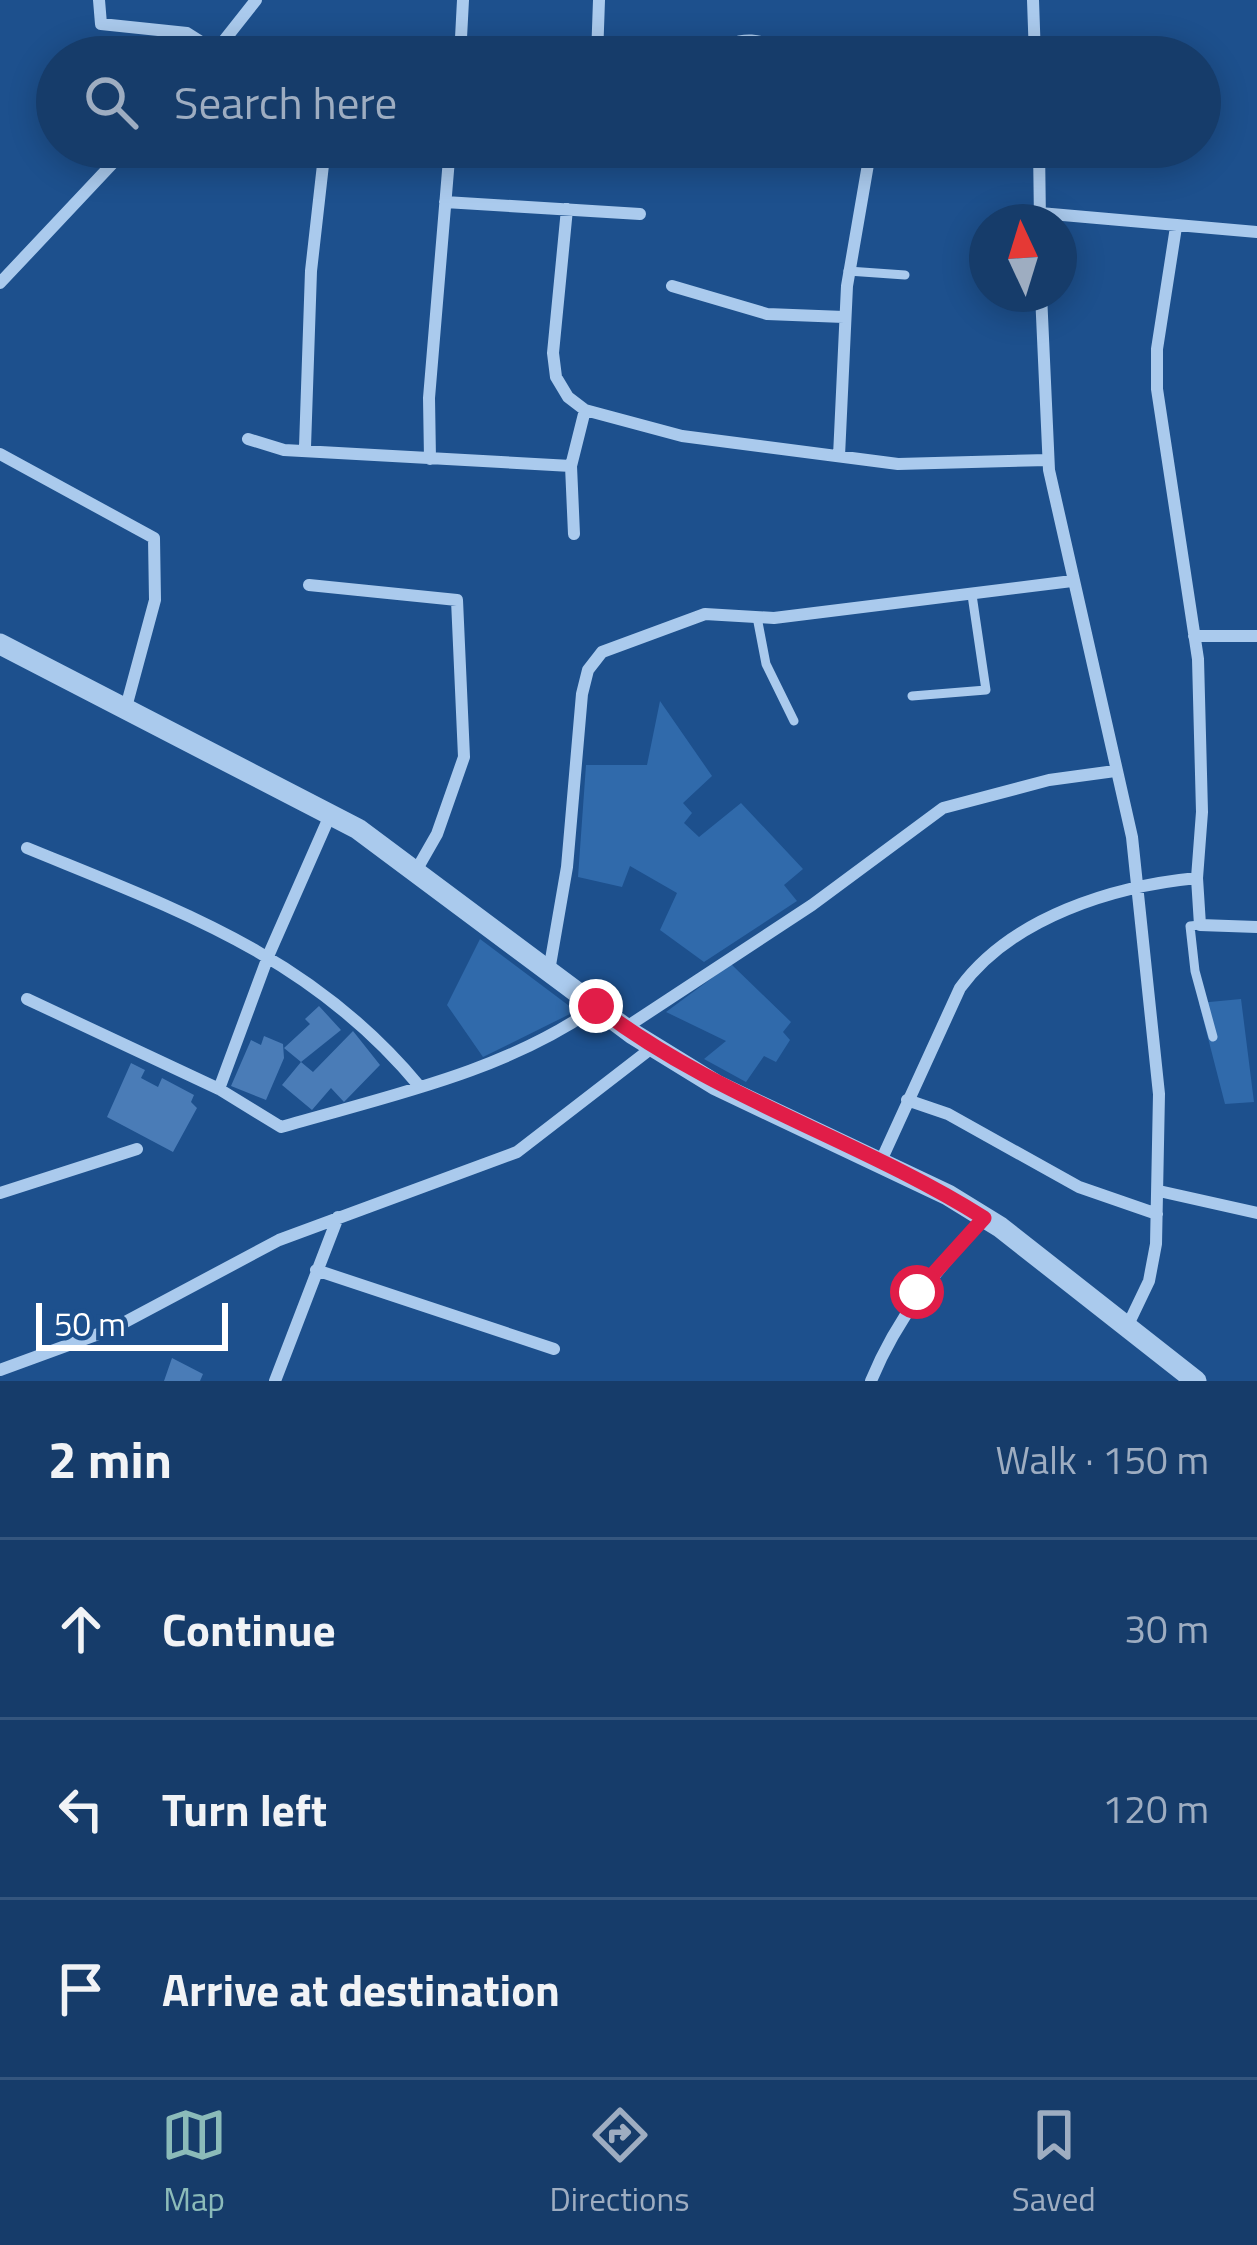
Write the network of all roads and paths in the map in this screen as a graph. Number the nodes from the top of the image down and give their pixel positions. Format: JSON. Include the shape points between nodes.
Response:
{"nodes":[{"id":1,"x":99,"y":0,"type":"edge"},
{"id":2,"x":256,"y":0,"type":"edge"},
{"id":3,"x":464,"y":0,"type":"edge"},
{"id":4,"x":598,"y":0,"type":"edge"},
{"id":5,"x":1033,"y":0,"type":"edge"},
{"id":6,"x":191,"y":36,"type":"edge"},
{"id":7,"x":231,"y":36,"type":"edge"},
{"id":8,"x":461,"y":36,"type":"edge"},
{"id":9,"x":597,"y":36,"type":"edge"},
{"id":10,"x":1034,"y":36,"type":"edge"},
{"id":11,"x":108,"y":168,"type":"edge"},
{"id":12,"x":323,"y":168,"type":"edge"},
{"id":13,"x":448,"y":168,"type":"edge"},
{"id":14,"x":867,"y":168,"type":"edge"},
{"id":15,"x":1039,"y":168,"type":"edge"},
{"id":16,"x":445,"y":202,"type":"junction"},
{"id":17,"x":1040,"y":204,"type":"edge"},
{"id":18,"x":566,"y":209,"type":"junction"},
{"id":19,"x":640,"y":214,"type":"dead end"},
{"id":20,"x":1077,"y":220,"type":"edge"},
{"id":21,"x":1176,"y":227,"type":"junction"},
{"id":22,"x":1257,"y":232,"type":"edge"},
{"id":23,"x":848,"y":271,"type":"junction"},
{"id":24,"x":905,"y":275,"type":"dead end"},
{"id":25,"x":0,"y":283,"type":"edge"},
{"id":26,"x":672,"y":286,"type":"dead end"},
{"id":27,"x":1042,"y":312,"type":"edge"},
{"id":28,"x":844,"y":317,"type":"junction"},
{"id":29,"x":585,"y":410,"type":"junction"},
{"id":30,"x":248,"y":439,"type":"dead end"},
{"id":31,"x":305,"y":448,"type":"junction"},
{"id":32,"x":0,"y":454,"type":"edge"},
{"id":33,"x":839,"y":456,"type":"junction"},
{"id":34,"x":430,"y":459,"type":"junction"},
{"id":35,"x":1048,"y":460,"type":"junction"},
{"id":36,"x":571,"y":466,"type":"junction"},
{"id":37,"x":574,"y":534,"type":"dead end"},
{"id":38,"x":1072,"y":581,"type":"junction"},
{"id":39,"x":309,"y":585,"type":"dead end"},
{"id":40,"x":972,"y":595,"type":"junction"},
{"id":41,"x":757,"y":617,"type":"junction"},
{"id":42,"x":1194,"y":636,"type":"junction"},
{"id":43,"x":1257,"y":636,"type":"edge"},
{"id":44,"x":0,"y":644,"type":"edge"},
{"id":45,"x":912,"y":696,"type":"dead end"},
{"id":46,"x":125,"y":711,"type":"junction"},
{"id":47,"x":794,"y":722,"type":"dead end"},
{"id":48,"x":1115,"y":771,"type":"junction"},
{"id":49,"x":332,"y":812,"type":"junction"},
{"id":50,"x":27,"y":848,"type":"dead end"},
{"id":51,"x":417,"y":869,"type":"junction"},
{"id":52,"x":1197,"y":878,"type":"junction"},
{"id":53,"x":1139,"y":884,"type":"junction"},
{"id":54,"x":1201,"y":925,"type":"junction"},
{"id":55,"x":1257,"y":927,"type":"edge"},
{"id":56,"x":269,"y":954,"type":"junction"},
{"id":57,"x":549,"y":971,"type":"junction"},
{"id":58,"x":26,"y":999,"type":"dead end"},
{"id":59,"x":596,"y":1006,"type":"junction"},
{"id":60,"x":625,"y":1028,"type":"junction"},
{"id":61,"x":1213,"y":1036,"type":"dead end"},
{"id":62,"x":653,"y":1047,"type":"junction"},
{"id":63,"x":420,"y":1087,"type":"junction"},
{"id":64,"x":219,"y":1089,"type":"junction"},
{"id":65,"x":907,"y":1100,"type":"junction"},
{"id":66,"x":137,"y":1149,"type":"dead end"},
{"id":67,"x":880,"y":1163,"type":"junction"},
{"id":68,"x":1159,"y":1191,"type":"junction"},
{"id":69,"x":0,"y":1193,"type":"edge"},
{"id":70,"x":1257,"y":1213,"type":"edge"},
{"id":71,"x":1157,"y":1214,"type":"junction"},
{"id":72,"x":338,"y":1217,"type":"junction"},
{"id":73,"x":984,"y":1218,"type":"junction"},
{"id":74,"x":316,"y":1270,"type":"junction"},
{"id":75,"x":1126,"y":1327,"type":"junction"},
{"id":76,"x":554,"y":1349,"type":"dead end"},
{"id":77,"x":0,"y":1370,"type":"edge"},
{"id":78,"x":275,"y":1381,"type":"edge"},
{"id":79,"x":871,"y":1381,"type":"edge"},
{"id":80,"x":1196,"y":1381,"type":"edge"}],
"edges":[{"from":1,"to":6,"type":"street","via":[[100,24]]},
{"from":2,"to":7,"type":"street"},
{"from":3,"to":8,"type":"street"},
{"from":4,"to":9,"type":"street"},
{"from":5,"to":10,"type":"street"},
{"from":11,"to":25,"type":"street"},
{"from":12,"to":31,"type":"street"},
{"from":13,"to":16,"type":"street"},
{"from":14,"to":23,"type":"street"},
{"from":15,"to":17,"type":"street"},
{"from":16,"to":18,"type":"street"},
{"from":16,"to":34,"type":"street"},
{"from":18,"to":19,"type":"street"},
{"from":18,"to":29,"type":"street","via":[[553,353],[556,377]]},
{"from":20,"to":21,"type":"street"},
{"from":21,"to":22,"type":"street"},
{"from":21,"to":42,"type":"street","via":[[1157,389]]},
{"from":23,"to":24,"type":"lane"},
{"from":23,"to":28,"type":"street"},
{"from":26,"to":28,"type":"street","via":[[767,314]]},
{"from":27,"to":35,"type":"street"},
{"from":28,"to":33,"type":"street"},
{"from":29,"to":33,"type":"street","via":[[682,436]]},
{"from":29,"to":36,"type":"street"},
{"from":30,"to":31,"type":"street"},
{"from":31,"to":34,"type":"street"},
{"from":32,"to":46,"type":"street","via":[[154,538],[154,600]]},
{"from":33,"to":35,"type":"street","via":[[898,464]]},
{"from":34,"to":36,"type":"street"},
{"from":35,"to":38,"type":"street"},
{"from":36,"to":37,"type":"street"},
{"from":38,"to":40,"type":"street"},
{"from":38,"to":48,"type":"street"},
{"from":39,"to":51,"type":"street","via":[[457,600],[464,757]]},
{"from":40,"to":41,"type":"street"},
{"from":40,"to":45,"type":"lane","via":[[986,691]]},
{"from":41,"to":47,"type":"lane","via":[[766,664]]},
{"from":41,"to":57,"type":"street","via":[[705,614],[644,632],[602,652],[588,670]]},
{"from":42,"to":43,"type":"street"},
{"from":42,"to":52,"type":"street","via":[[1202,720]]},
{"from":44,"to":46,"type":"street"},
{"from":46,"to":49,"type":"street"},
{"from":48,"to":53,"type":"street"},
{"from":48,"to":60,"type":"street","via":[[943,808]]},
{"from":49,"to":51,"type":"street"},
{"from":49,"to":56,"type":"street"},
{"from":50,"to":56,"type":"street"},
{"from":51,"to":57,"type":"street"},
{"from":52,"to":53,"type":"street"},
{"from":52,"to":54,"type":"street"},
{"from":53,"to":65,"type":"street","via":[[1069,910],[974,969]]},
{"from":53,"to":68,"type":"street","via":[[1159,1094]]},
{"from":54,"to":55,"type":"street"},
{"from":54,"to":61,"type":"lane","via":[[1190,926],[1192,949]]},
{"from":56,"to":63,"type":"street","via":[[385,1045]]},
{"from":56,"to":64,"type":"street"},
{"from":57,"to":59,"type":"street"},
{"from":58,"to":64,"type":"street"},
{"from":59,"to":60,"type":"street"},
{"from":59,"to":63,"type":"street","via":[[566,1028]]},
{"from":60,"to":62,"type":"street"},
{"from":62,"to":67,"type":"street"},
{"from":62,"to":72,"type":"street","via":[[517,1152]]},
{"from":63,"to":64,"type":"street","via":[[281,1127]]},
{"from":65,"to":67,"type":"street"},
{"from":65,"to":71,"type":"street","via":[[948,1114],[1079,1187]]},
{"from":66,"to":69,"type":"street"},
{"from":67,"to":73,"type":"street"},
{"from":68,"to":70,"type":"street"},
{"from":68,"to":71,"type":"street"},
{"from":71,"to":75,"type":"street","via":[[1149,1281]]},
{"from":72,"to":74,"type":"street"},
{"from":72,"to":77,"type":"street","via":[[112,1329]]},
{"from":73,"to":75,"type":"street"},
{"from":73,"to":79,"type":"street","via":[[917,1292]]},
{"from":74,"to":76,"type":"street"},
{"from":74,"to":78,"type":"street"},
{"from":75,"to":80,"type":"street"}]}
